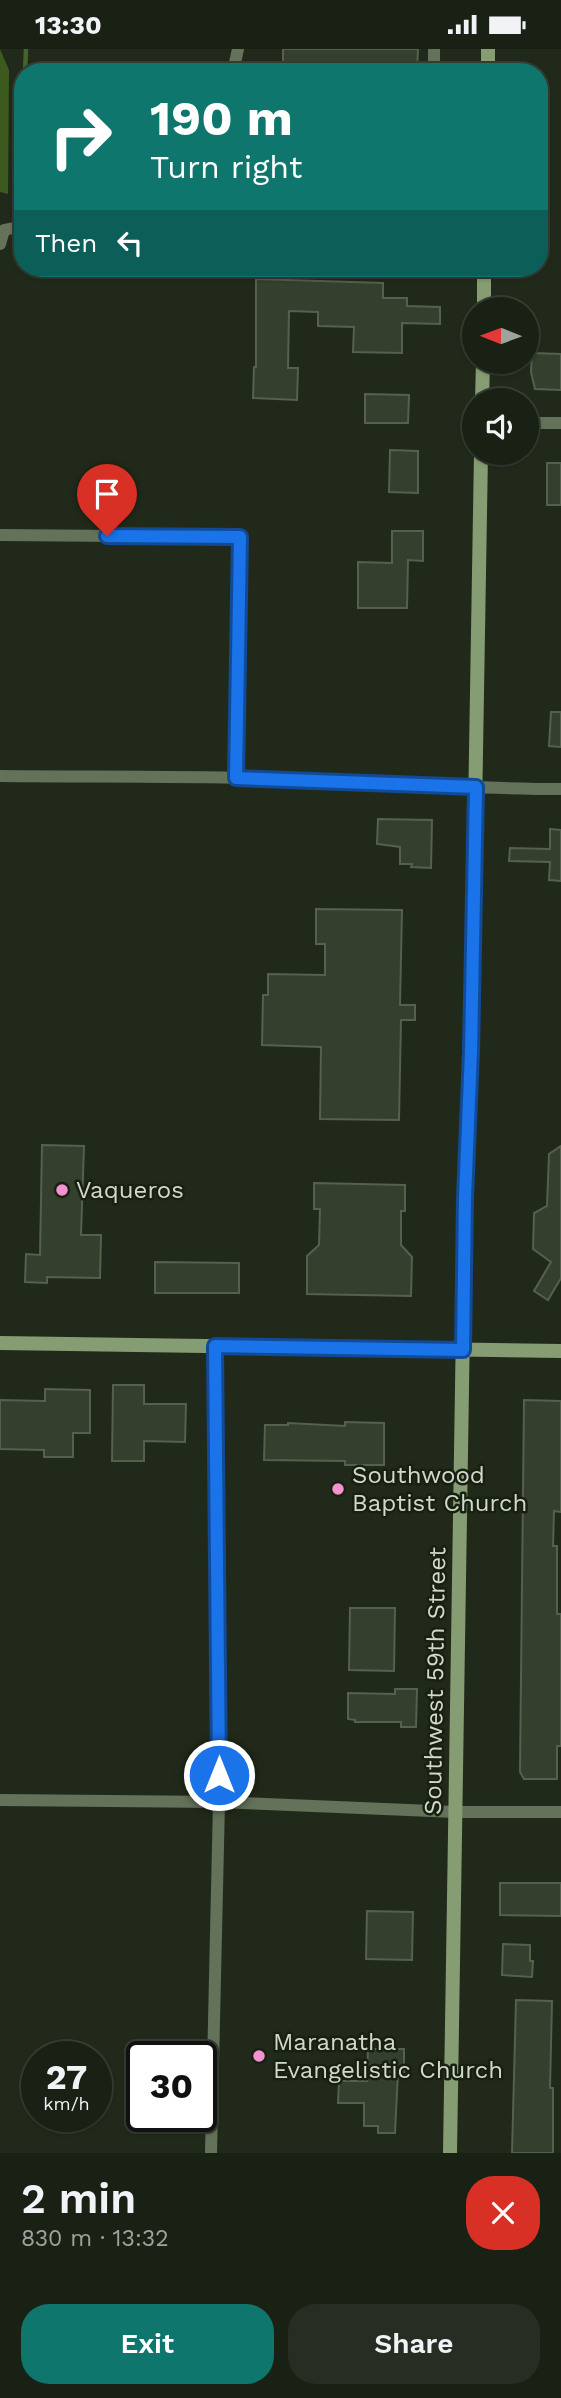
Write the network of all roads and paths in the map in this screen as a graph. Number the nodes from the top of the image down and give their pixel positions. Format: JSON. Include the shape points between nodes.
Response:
{"nodes":[{"id":1,"x":14,"y":228,"type":"edge"},
{"id":2,"x":0,"y":244,"type":"edge"},
{"id":3,"x":484,"y":277,"type":"edge"},
{"id":4,"x":484,"y":297,"type":"edge"},
{"id":5,"x":539,"y":423,"type":"edge"},
{"id":6,"x":561,"y":423,"type":"edge"},
{"id":7,"x":481,"y":465,"type":"edge"},
{"id":8,"x":0,"y":535,"type":"edge"},
{"id":9,"x":0,"y":776,"type":"edge"},
{"id":10,"x":236,"y":778,"type":"junction"},
{"id":11,"x":476,"y":787,"type":"junction"},
{"id":12,"x":561,"y":789,"type":"edge"},
{"id":13,"x":0,"y":1343,"type":"edge"},
{"id":14,"x":215,"y":1346,"type":"junction"},
{"id":15,"x":463,"y":1350,"type":"junction"},
{"id":16,"x":561,"y":1351,"type":"edge"},
{"id":17,"x":0,"y":1800,"type":"edge"},
{"id":18,"x":219,"y":1802,"type":"junction"},
{"id":19,"x":455,"y":1812,"type":"junction"},
{"id":20,"x":561,"y":1812,"type":"edge"},
{"id":21,"x":211,"y":2153,"type":"edge"},
{"id":22,"x":450,"y":2153,"type":"edge"}],
"edges":[{"from":1,"to":2,"type":"street","via":[[4,230]]},
{"from":3,"to":4,"type":"main road"},
{"from":5,"to":6,"type":"street"},
{"from":7,"to":11,"type":"main road","name":"Southwest 59th Street"},
{"from":8,"to":10,"type":"street","via":[[240,537]]},
{"from":9,"to":10,"type":"street"},
{"from":10,"to":11,"type":"street"},
{"from":11,"to":12,"type":"street"},
{"from":11,"to":15,"type":"main road","name":"Southwest 59th Street"},
{"from":13,"to":14,"type":"main road"},
{"from":14,"to":15,"type":"main road"},
{"from":14,"to":18,"type":"street"},
{"from":15,"to":16,"type":"main road"},
{"from":15,"to":19,"type":"main road","name":"Southwest 59th Street"},
{"from":17,"to":18,"type":"street"},
{"from":18,"to":19,"type":"street"},
{"from":18,"to":21,"type":"street"},
{"from":19,"to":20,"type":"street"},
{"from":19,"to":22,"type":"main road","name":"Southwest 59th Street"}]}
